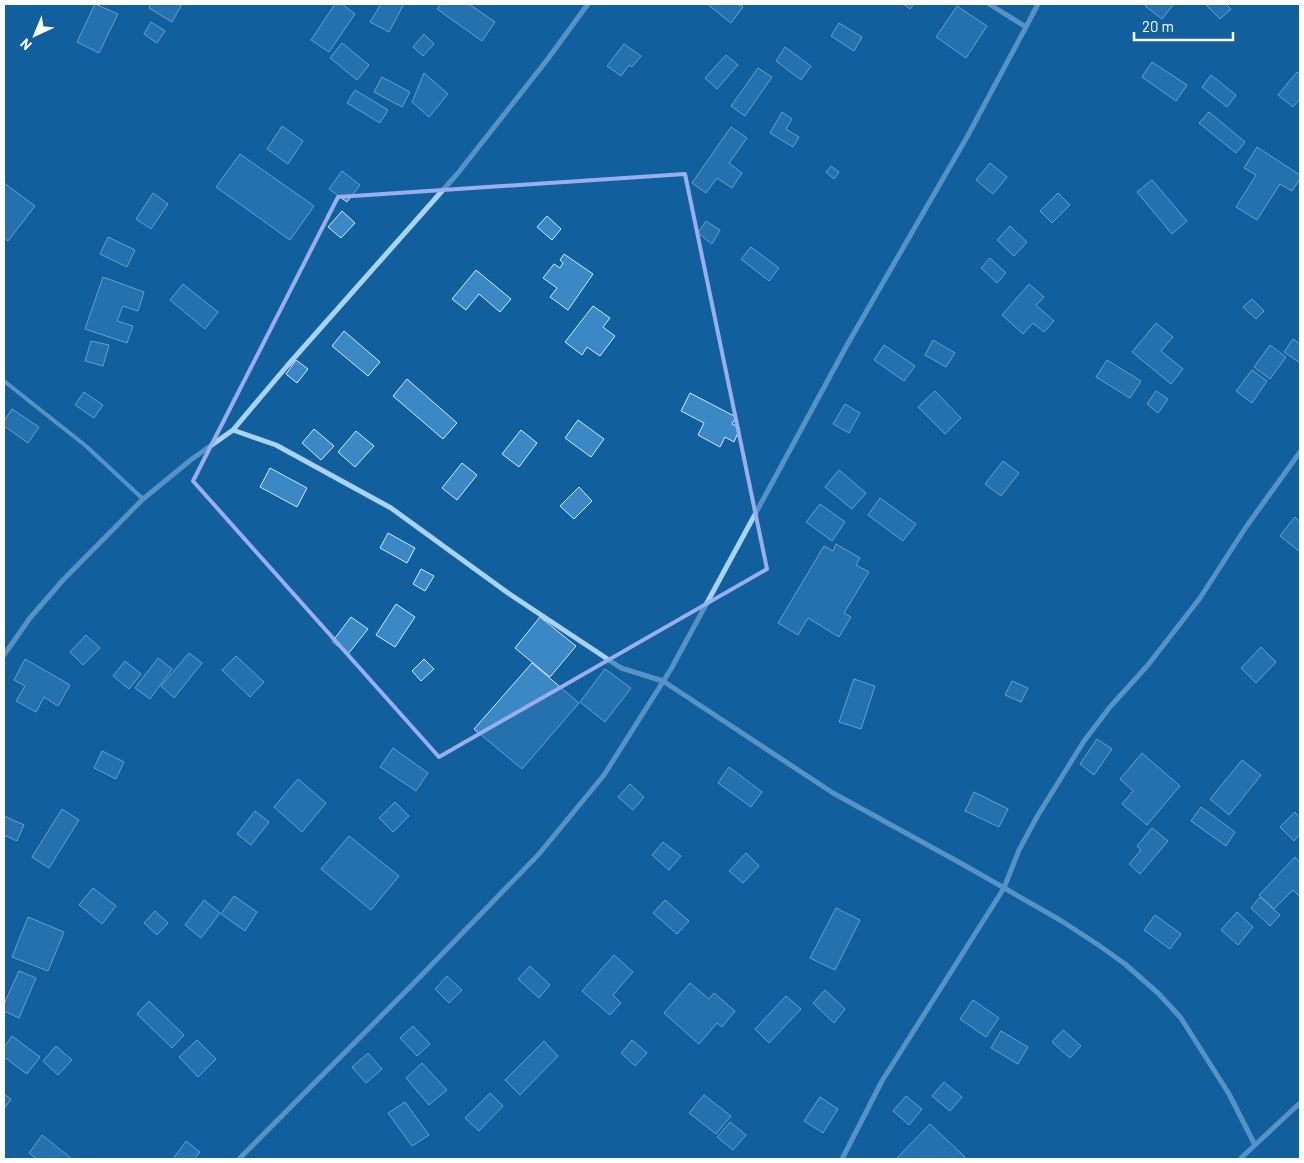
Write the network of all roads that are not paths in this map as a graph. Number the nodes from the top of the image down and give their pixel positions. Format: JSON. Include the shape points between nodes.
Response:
{"nodes":[{"id":1,"x":588,"y":4,"type":"edge"},
{"id":2,"x":989,"y":4,"type":"edge"},
{"id":3,"x":1038,"y":4,"type":"edge"},
{"id":4,"x":1026,"y":27,"type":"junction"},
{"id":5,"x":4,"y":381,"type":"edge"},
{"id":6,"x":233,"y":430,"type":"junction"},
{"id":7,"x":1300,"y":452,"type":"edge"},
{"id":8,"x":143,"y":499,"type":"junction"},
{"id":9,"x":4,"y":655,"type":"edge"},
{"id":10,"x":663,"y":682,"type":"junction"},
{"id":11,"x":1004,"y":888,"type":"junction"},
{"id":12,"x":1300,"y":1103,"type":"edge"},
{"id":13,"x":1255,"y":1145,"type":"junction"},
{"id":14,"x":239,"y":1159,"type":"edge"},
{"id":15,"x":842,"y":1159,"type":"edge"},
{"id":16,"x":1240,"y":1159,"type":"edge"}],
"edges":[{"from":1,"to":6,"type":"street","via":[[458,173]]},
{"from":2,"to":4,"type":"street"},
{"from":3,"to":4,"type":"street"},
{"from":4,"to":10,"type":"street"},
{"from":5,"to":8,"type":"lane","via":[[86,446]]},
{"from":6,"to":8,"type":"street"},
{"from":6,"to":10,"type":"street","via":[[276,445],[391,508],[508,593],[620,668]]},
{"from":7,"to":11,"type":"street","via":[[1200,598],[1084,741],[1038,815]]},
{"from":8,"to":9,"type":"street","via":[[63,580]]},
{"from":10,"to":11,"type":"street","via":[[833,793]]},
{"from":10,"to":14,"type":"street","via":[[604,775],[539,854]]},
{"from":11,"to":13,"type":"street","via":[[1097,944],[1158,993],[1181,1018],[1206,1056]]},
{"from":11,"to":15,"type":"street","via":[[882,1081]]},
{"from":12,"to":13,"type":"street"},
{"from":13,"to":16,"type":"street"}]}
